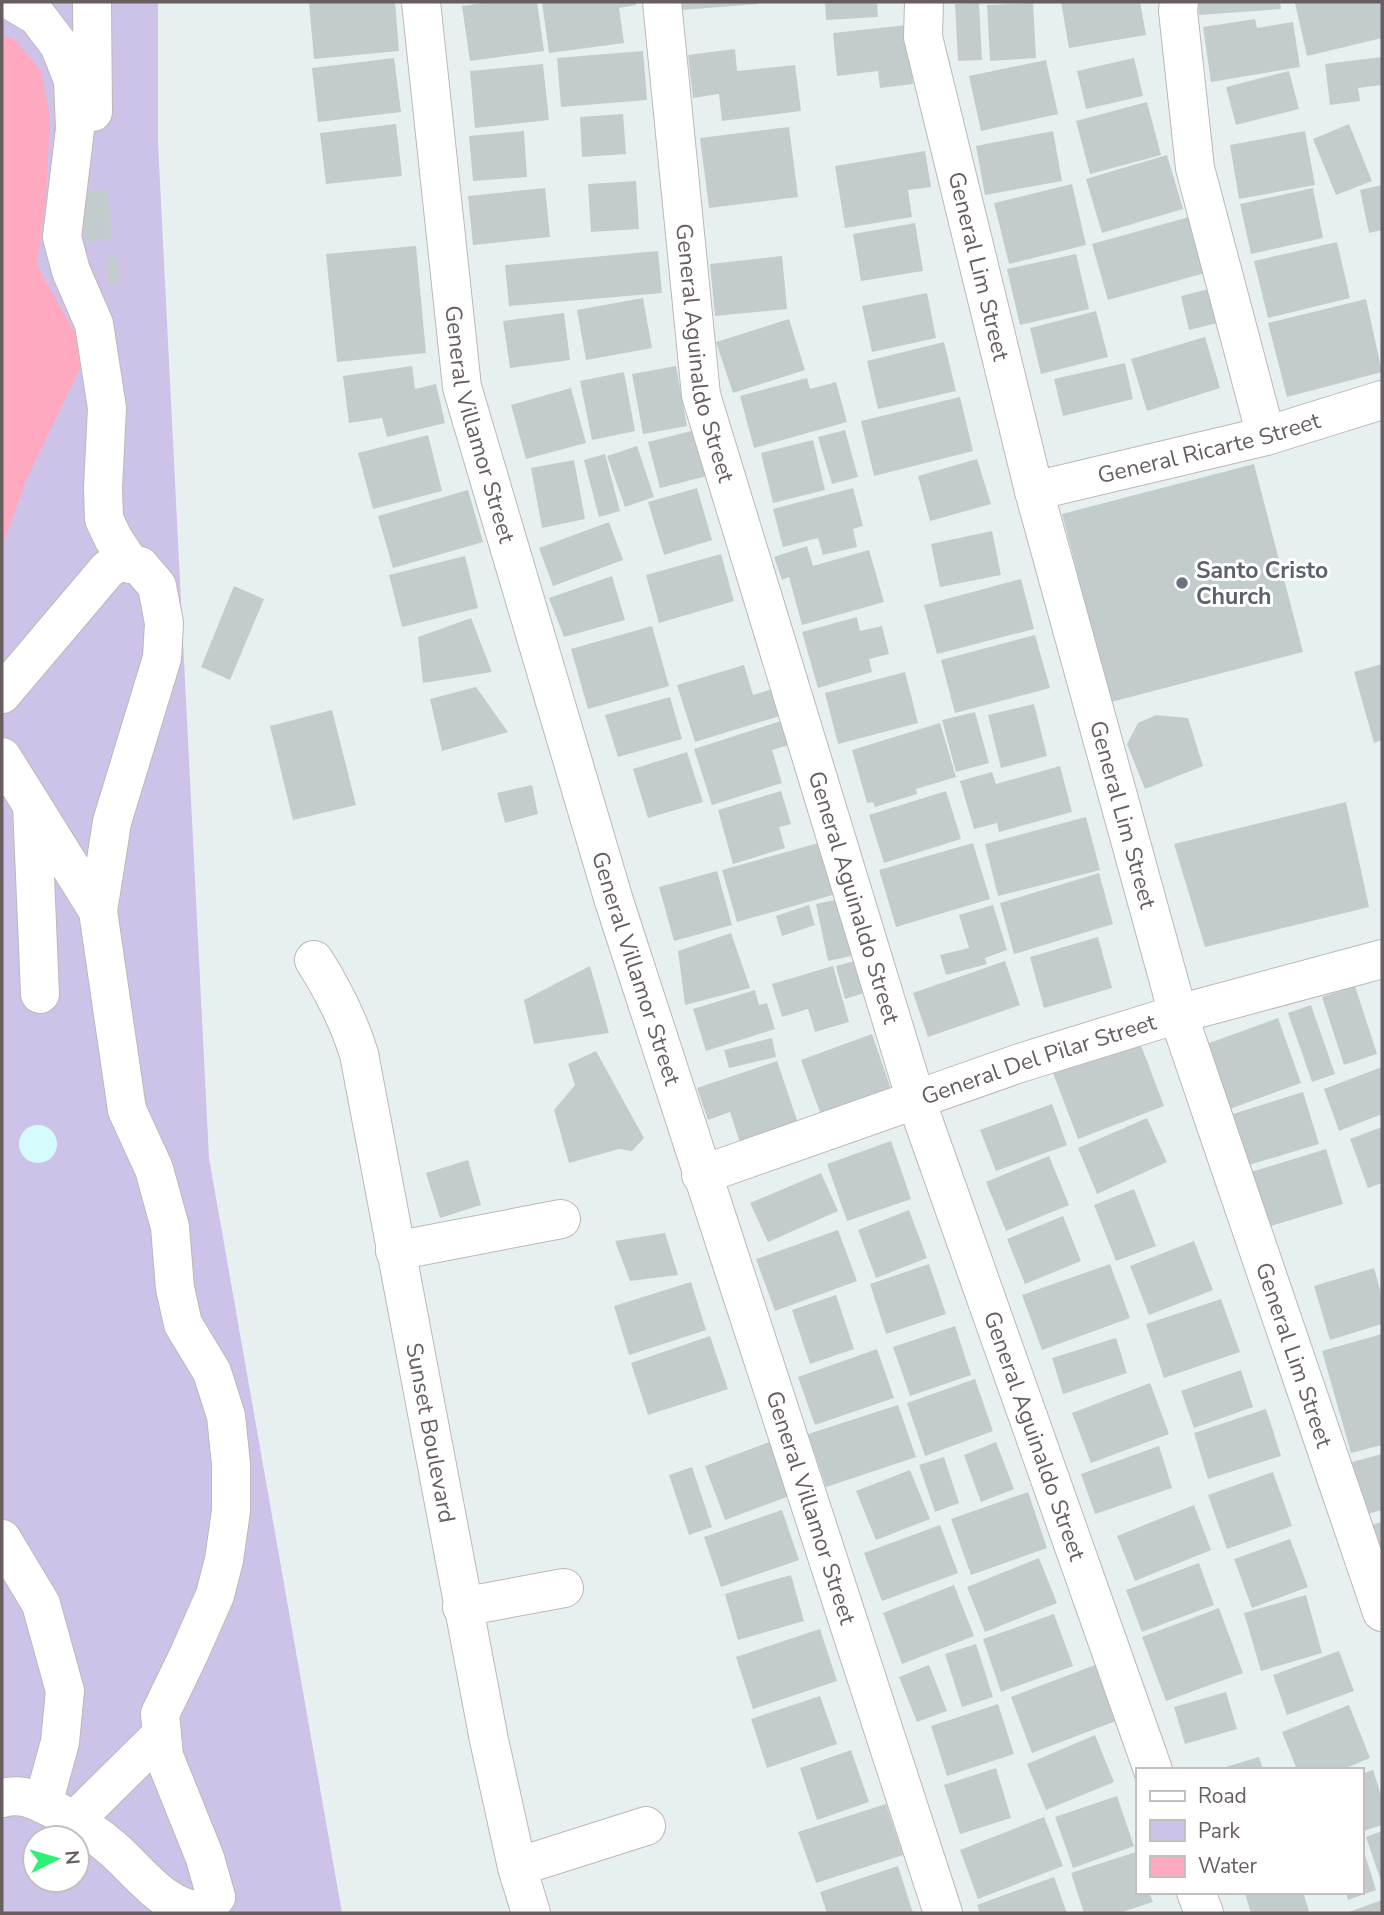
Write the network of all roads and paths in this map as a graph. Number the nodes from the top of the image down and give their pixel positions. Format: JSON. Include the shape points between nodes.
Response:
{"nodes":[{"id":1,"x":13,"y":2,"type":"edge"},
{"id":2,"x":92,"y":2,"type":"edge"},
{"id":3,"x":421,"y":2,"type":"edge"},
{"id":4,"x":662,"y":2,"type":"edge"},
{"id":5,"x":924,"y":2,"type":"edge"},
{"id":6,"x":1179,"y":2,"type":"edge"},
{"id":7,"x":66,"y":208,"type":"junction"},
{"id":8,"x":1382,"y":400,"type":"edge"},
{"id":9,"x":1266,"y":436,"type":"junction"},
{"id":10,"x":1034,"y":491,"type":"junction"},
{"id":11,"x":130,"y":564,"type":"junction"},
{"id":12,"x":2,"y":694,"type":"edge"},
{"id":13,"x":2,"y":757,"type":"edge"},
{"id":14,"x":32,"y":805,"type":"junction"},
{"id":15,"x":98,"y":911,"type":"junction"},
{"id":16,"x":1382,"y":959,"type":"edge"},
{"id":17,"x":314,"y":960,"type":"dead end"},
{"id":18,"x":40,"y":994,"type":"dead end"},
{"id":19,"x":1178,"y":1014,"type":"junction"},
{"id":20,"x":916,"y":1100,"type":"junction"},
{"id":21,"x":701,"y":1175,"type":"junction"},
{"id":22,"x":561,"y":1219,"type":"dead end"},
{"id":23,"x":395,"y":1251,"type":"junction"},
{"id":24,"x":2,"y":1539,"type":"edge"},
{"id":25,"x":564,"y":1588,"type":"dead end"},
{"id":26,"x":463,"y":1607,"type":"junction"},
{"id":27,"x":1382,"y":1612,"type":"edge"},
{"id":28,"x":162,"y":1734,"type":"junction"},
{"id":29,"x":1152,"y":1768,"type":"edge"},
{"id":30,"x":2,"y":1798,"type":"edge"},
{"id":31,"x":59,"y":1812,"type":"junction"},
{"id":32,"x":646,"y":1826,"type":"dead end"},
{"id":33,"x":517,"y":1867,"type":"junction"},
{"id":34,"x":1197,"y":1894,"type":"edge"},
{"id":35,"x":531,"y":1913,"type":"edge"},
{"id":36,"x":943,"y":1913,"type":"edge"},
{"id":37,"x":1204,"y":1913,"type":"edge"}],
"edges":[{"from":1,"to":7,"type":"street","via":[[37,16],[59,45],[73,80],[75,129]]},
{"from":2,"to":7,"type":"street","via":[[94,152]]},
{"from":3,"to":21,"type":"street","name":"General Villamor Street","via":[[462,387],[614,901]]},
{"from":4,"to":20,"type":"street","name":"General Aguinaldo Street","via":[[701,395]]},
{"from":5,"to":10,"type":"street","name":"General Lim Street","via":[[923,37]]},
{"from":6,"to":9,"type":"street","via":[[1195,168]]},
{"from":7,"to":11,"type":"street","via":[[62,237],[94,324],[107,408],[104,519]]},
{"from":8,"to":9,"type":"street","name":"General Ricarte Street"},
{"from":9,"to":10,"type":"street","name":"General Ricarte Street"},
{"from":10,"to":19,"type":"street","name":"General Lim Street"},
{"from":11,"to":12,"type":"street","via":[[119,561],[107,570]]},
{"from":11,"to":15,"type":"street","via":[[140,566],[157,586],[164,623],[162,658],[112,822]]},
{"from":13,"to":14,"type":"street"},
{"from":14,"to":15,"type":"street"},
{"from":14,"to":18,"type":"street"},
{"from":15,"to":28,"type":"street","via":[[127,1110],[154,1169],[170,1227],[174,1288],[183,1324],[212,1372],[226,1416],[231,1464],[224,1560],[215,1595],[160,1714]]},
{"from":16,"to":19,"type":"street","name":"General Del Pilar Street"},
{"from":17,"to":23,"type":"street","name":"Sunset Boulevard","via":[[340,1004],[359,1054]]},
{"from":19,"to":20,"type":"street","name":"General Del Pilar Street"},
{"from":19,"to":27,"type":"street","name":"General Lim Street"},
{"from":20,"to":21,"type":"street","name":"General Del Pilar Street"},
{"from":20,"to":29,"type":"street","name":"General Aguinaldo Street"},
{"from":21,"to":36,"type":"street","name":"General Villamor Street"},
{"from":22,"to":23,"type":"street"},
{"from":23,"to":26,"type":"street","name":"Sunset Boulevard"},
{"from":24,"to":31,"type":"street","via":[[41,1604],[65,1691]]},
{"from":25,"to":26,"type":"street"},
{"from":26,"to":33,"type":"street","name":"Sunset Boulevard"},
{"from":28,"to":31,"type":"street"},
{"from":28,"to":31,"type":"street","via":[[164,1756],[213,1884],[216,1897],[203,1910],[190,1911],[172,1902],[111,1847]]},
{"from":30,"to":31,"type":"street","via":[[17,1794]]},
{"from":32,"to":33,"type":"street"},
{"from":33,"to":35,"type":"street","name":"Sunset Boulevard"},
{"from":34,"to":37,"type":"street"}]}
